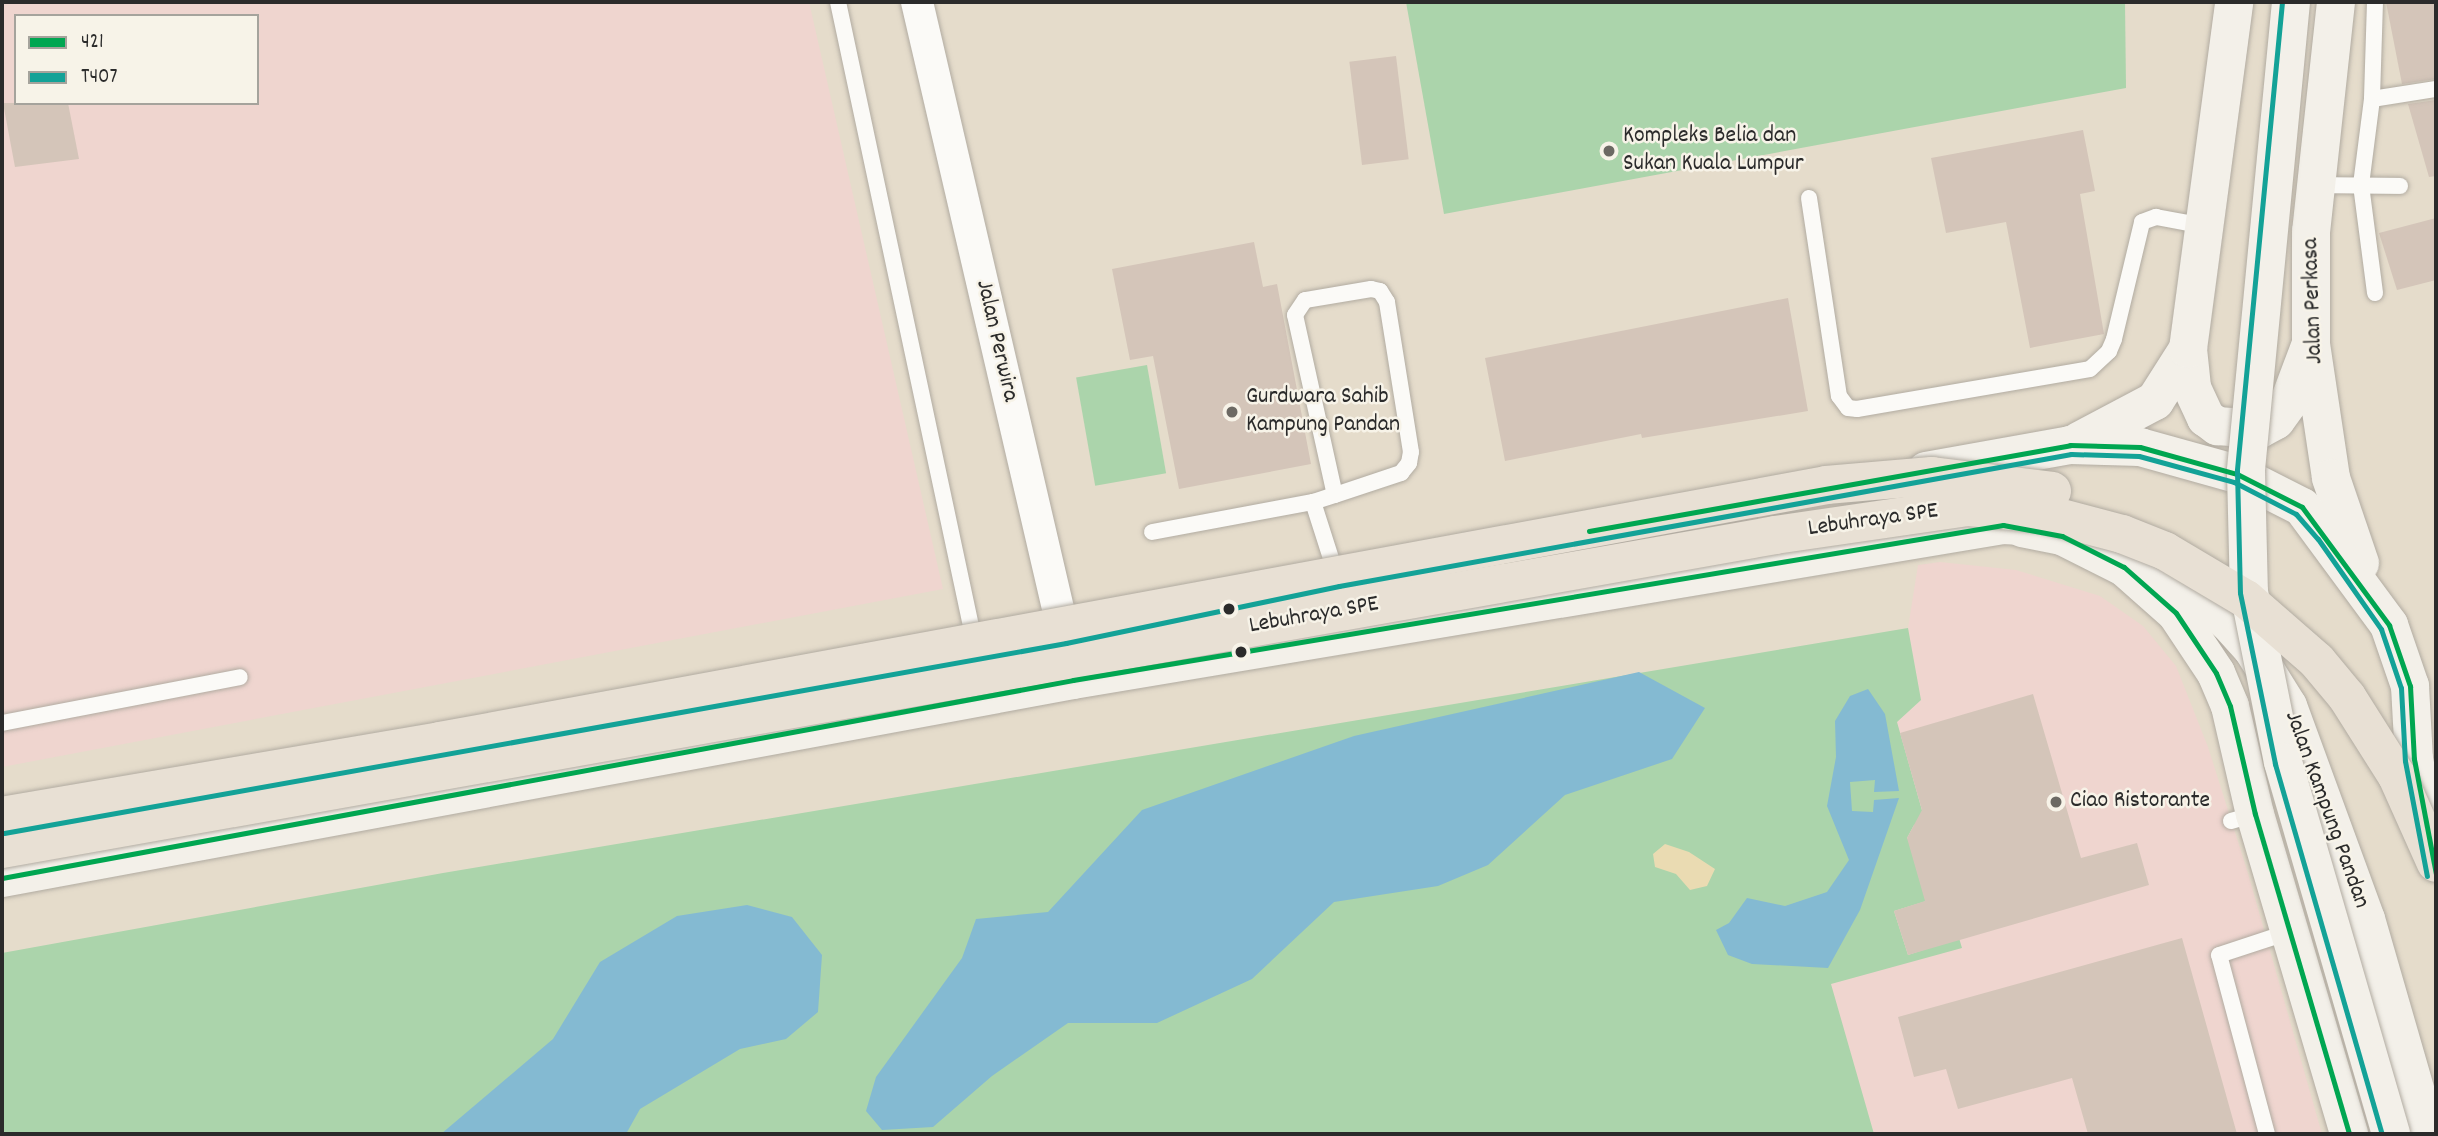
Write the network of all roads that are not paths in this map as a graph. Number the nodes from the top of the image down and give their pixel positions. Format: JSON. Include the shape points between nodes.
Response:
{"nodes":[{"id":1,"x":838,"y":2,"type":"edge"},
{"id":2,"x":917,"y":2,"type":"edge"},
{"id":3,"x":2234,"y":2,"type":"edge"},
{"id":4,"x":2291,"y":2,"type":"edge"},
{"id":5,"x":2336,"y":2,"type":"edge"},
{"id":6,"x":2375,"y":2,"type":"edge"},
{"id":7,"x":2436,"y":89,"type":"edge"},
{"id":8,"x":2372,"y":99,"type":"junction"},
{"id":9,"x":2316,"y":185,"type":"junction"},
{"id":10,"x":2361,"y":185,"type":"junction"},
{"id":11,"x":2400,"y":186,"type":"dead end"},
{"id":12,"x":1809,"y":198,"type":"dead end"},
{"id":13,"x":2205,"y":226,"type":"junction"},
{"id":14,"x":2375,"y":293,"type":"dead end"},
{"id":15,"x":2311,"y":344,"type":"junction"},
{"id":16,"x":2188,"y":349,"type":"junction"},
{"id":17,"x":2070,"y":445,"type":"junction"},
{"id":18,"x":1335,"y":495,"type":"junction"},
{"id":19,"x":1313,"y":502,"type":"junction"},
{"id":20,"x":2003,"y":525,"type":"junction"},
{"id":21,"x":1152,"y":532,"type":"dead end"},
{"id":22,"x":1337,"y":577,"type":"junction"},
{"id":23,"x":2370,"y":595,"type":"junction"},
{"id":24,"x":1064,"y":634,"type":"junction"},
{"id":25,"x":975,"y":647,"type":"junction"},
{"id":26,"x":240,"y":677,"type":"dead end"},
{"id":27,"x":1073,"y":680,"type":"junction"},
{"id":28,"x":2,"y":723,"type":"edge"},
{"id":29,"x":2436,"y":803,"type":"edge"},
{"id":30,"x":2,"y":816,"type":"edge"},
{"id":31,"x":2,"y":824,"type":"edge"},
{"id":32,"x":2,"y":849,"type":"edge"},
{"id":33,"x":2436,"y":863,"type":"edge"},
{"id":34,"x":2436,"y":874,"type":"edge"},
{"id":35,"x":2,"y":878,"type":"edge"},
{"id":36,"x":2289,"y":932,"type":"junction"},
{"id":37,"x":2343,"y":1132,"type":"edge"},
{"id":38,"x":2267,"y":1134,"type":"edge"},
{"id":39,"x":2391,"y":1134,"type":"edge"},
{"id":40,"x":2428,"y":1134,"type":"edge"}],
"edges":[{"from":1,"to":25,"type":"lane"},
{"from":2,"to":24,"type":"street","name":"Jalan Perwira"},
{"from":3,"to":13,"type":"street"},
{"from":4,"to":39,"type":"street","name":"Jalan Perkasa","bridge":true,"via":[[2246,472],[2249,592],[2283,762]]},
{"from":5,"to":9,"type":"street","name":"Jalan Perkasa"},
{"from":6,"to":8,"type":"lane"},
{"from":7,"to":8,"type":"lane"},
{"from":8,"to":10,"type":"lane"},
{"from":9,"to":10,"type":"lane"},
{"from":9,"to":15,"type":"street","name":"Jalan Perkasa","via":[[2311,231]]},
{"from":10,"to":11,"type":"lane"},
{"from":10,"to":14,"type":"lane"},
{"from":12,"to":13,"type":"lane","via":[[1839,396],[1848,408],[1857,409],[2090,369],[2109,351],[2114,339],[2142,222],[2156,217]]},
{"from":13,"to":16,"type":"street"},
{"from":15,"to":16,"type":"street","via":[[2289,402],[2276,420],[2260,429],[2217,426],[2206,418],[2192,388]]},
{"from":15,"to":23,"type":"street","name":"Jalan Perkasa","via":[[2331,478]]},
{"from":16,"to":17,"type":"street","via":[[2155,401]]},
{"from":17,"to":22,"type":"street"},
{"from":17,"to":23,"type":"street","via":[[2158,450],[2272,489],[2302,507]]},
{"from":18,"to":18,"type":"lane","via":[[1296,315],[1305,300],[1371,289],[1380,291],[1387,302],[1409,463],[1401,473]]},
{"from":18,"to":19,"type":"lane"},
{"from":19,"to":21,"type":"lane"},
{"from":19,"to":22,"type":"lane"},
{"from":20,"to":27,"type":"street","name":"Jalan Kampung Pandan"},
{"from":20,"to":36,"type":"street","name":"Jalan Kampung Pandan","via":[[2062,536],[2094,549],[2141,580],[2176,613],[2216,673],[2230,706],[2243,818]]},
{"from":20,"to":40,"type":"street","name":"Jalan Kampung Pandan","via":[[2074,534],[2142,559],[2203,598],[2253,650],[2300,733],[2366,919]]},
{"from":22,"to":24,"type":"street"},
{"from":23,"to":34,"type":"street","via":[[2389,625],[2410,686],[2413,759]]},
{"from":24,"to":25,"type":"street"},
{"from":24,"to":27,"type":"street","name":"Jalan Perwira"},
{"from":25,"to":31,"type":"street"},
{"from":26,"to":28,"type":"lane"},
{"from":27,"to":35,"type":"street","name":"Jalan Kampung Pandan"},
{"from":29,"to":30,"type":"highway","name":"Lebuhraya SPE","bridge":true,"via":[[2409,751],[2349,669],[2275,598],[2234,568],[2188,541],[2089,500],[2037,487],[1932,476],[1826,485],[467,736]]},
{"from":32,"to":33,"type":"highway","name":"Lebuhraya SPE","bridge":true,"via":[[1762,537],[1968,507],[2046,514],[2122,534],[2186,562],[2246,599],[2317,661],[2347,696],[2397,776]]},
{"from":36,"to":37,"type":"street","name":"Jalan Kampung Pandan"},
{"from":36,"to":38,"type":"lane","via":[[2219,955]]}]}
